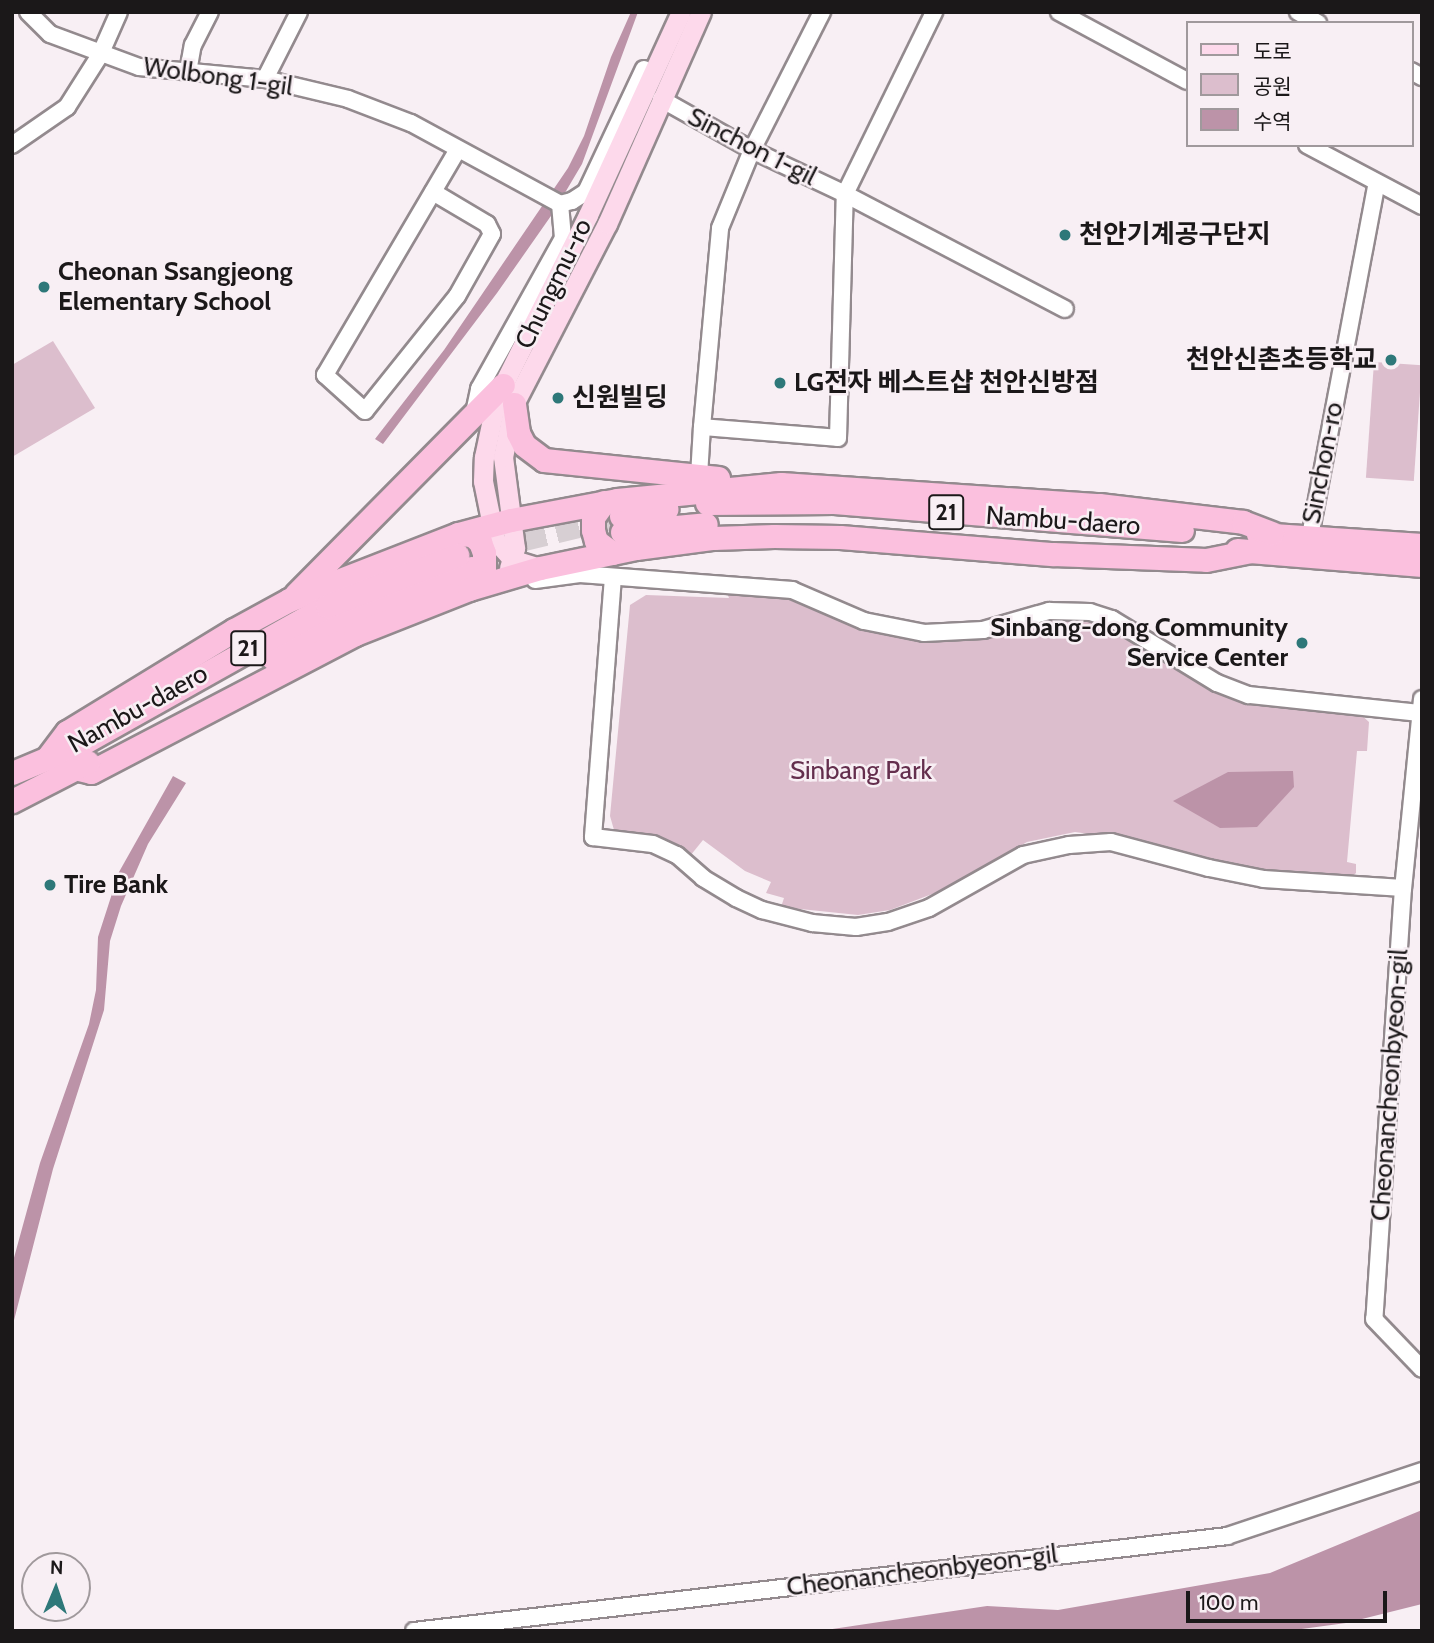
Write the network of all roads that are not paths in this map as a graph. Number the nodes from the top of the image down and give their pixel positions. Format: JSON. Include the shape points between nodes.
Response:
{"nodes":[{"id":1,"x":28,"y":12,"type":"edge"},
{"id":2,"x":119,"y":12,"type":"edge"},
{"id":3,"x":210,"y":12,"type":"edge"},
{"id":4,"x":299,"y":12,"type":"edge"},
{"id":5,"x":673,"y":12,"type":"edge"},
{"id":6,"x":681,"y":12,"type":"edge"},
{"id":7,"x":701,"y":12,"type":"edge"},
{"id":8,"x":822,"y":12,"type":"edge"},
{"id":9,"x":934,"y":12,"type":"edge"},
{"id":10,"x":1059,"y":12,"type":"edge"},
{"id":11,"x":1298,"y":12,"type":"edge"},
{"id":12,"x":1089,"y":20,"type":"edge"},
{"id":13,"x":1314,"y":21,"type":"edge"},
{"id":14,"x":100,"y":55,"type":"junction"},
{"id":15,"x":188,"y":72,"type":"junction"},
{"id":16,"x":265,"y":79,"type":"junction"},
{"id":17,"x":1186,"y":80,"type":"edge"},
{"id":18,"x":661,"y":99,"type":"junction"},
{"id":19,"x":12,"y":145,"type":"edge"},
{"id":20,"x":1311,"y":147,"type":"edge"},
{"id":21,"x":458,"y":149,"type":"junction"},
{"id":22,"x":752,"y":150,"type":"junction"},
{"id":23,"x":1377,"y":183,"type":"junction"},
{"id":24,"x":433,"y":192,"type":"junction"},
{"id":25,"x":845,"y":194,"type":"junction"},
{"id":26,"x":560,"y":204,"type":"junction"},
{"id":27,"x":1422,"y":206,"type":"edge"},
{"id":28,"x":1065,"y":309,"type":"dead end"},
{"id":29,"x":508,"y":395,"type":"junction"},
{"id":30,"x":474,"y":414,"type":"junction"},
{"id":31,"x":702,"y":428,"type":"junction"},
{"id":32,"x":699,"y":476,"type":"junction"},
{"id":33,"x":780,"y":484,"type":"junction"},
{"id":34,"x":616,"y":517,"type":"junction"},
{"id":35,"x":501,"y":522,"type":"junction"},
{"id":36,"x":1272,"y":533,"type":"junction"},
{"id":37,"x":1310,"y":536,"type":"junction"},
{"id":38,"x":1422,"y":545,"type":"edge"},
{"id":39,"x":1251,"y":551,"type":"junction"},
{"id":40,"x":612,"y":553,"type":"junction"},
{"id":41,"x":513,"y":560,"type":"junction"},
{"id":42,"x":464,"y":562,"type":"junction"},
{"id":43,"x":1422,"y":565,"type":"edge"},
{"id":44,"x":540,"y":568,"type":"junction"},
{"id":45,"x":580,"y":574,"type":"junction"},
{"id":46,"x":613,"y":577,"type":"junction"},
{"id":47,"x":500,"y":580,"type":"junction"},
{"id":48,"x":289,"y":600,"type":"junction"},
{"id":49,"x":330,"y":646,"type":"junction"},
{"id":50,"x":1421,"y":706,"type":"edge"},
{"id":51,"x":48,"y":757,"type":"junction"},
{"id":52,"x":75,"y":768,"type":"junction"},
{"id":53,"x":12,"y":773,"type":"edge"},
{"id":54,"x":12,"y":801,"type":"edge"},
{"id":55,"x":1403,"y":888,"type":"junction"},
{"id":56,"x":1422,"y":1369,"type":"edge"},
{"id":57,"x":1422,"y":1471,"type":"edge"},
{"id":58,"x":414,"y":1631,"type":"edge"}],
"edges":[{"from":1,"to":14,"type":"street","name":"Wolbong 1-gil","via":[[50,34]]},
{"from":2,"to":14,"type":"street"},
{"from":3,"to":15,"type":"street","via":[[193,45]]},
{"from":4,"to":16,"type":"street"},
{"from":5,"to":26,"type":"street","via":[[586,192]]},
{"from":6,"to":29,"type":"main road","name":"Chungmu-ro"},
{"from":7,"to":18,"type":"main road","name":"Chungmu-ro"},
{"from":8,"to":22,"type":"street"},
{"from":9,"to":25,"type":"street","name":"Sinchon 1-gil"},
{"from":10,"to":12,"type":"street"},
{"from":11,"to":13,"type":"street"},
{"from":12,"to":17,"type":"street"},
{"from":14,"to":15,"type":"street","name":"Wolbong 1-gil","via":[[139,67]]},
{"from":14,"to":19,"type":"street","via":[[67,107]]},
{"from":15,"to":16,"type":"street","name":"Wolbong 1-gil"},
{"from":16,"to":21,"type":"street","name":"Wolbong 1-gil","via":[[348,99],[411,123]]},
{"from":18,"to":22,"type":"street","name":"Sinchon 1-gil"},
{"from":18,"to":29,"type":"main road","name":"Chungmu-ro","via":[[607,224]]},
{"from":20,"to":23,"type":"street"},
{"from":21,"to":24,"type":"street"},
{"from":21,"to":26,"type":"street","name":"Wolbong 1-gil"},
{"from":22,"to":25,"type":"street","name":"Sinchon 1-gil"},
{"from":22,"to":31,"type":"street","via":[[720,228]]},
{"from":23,"to":27,"type":"street"},
{"from":23,"to":37,"type":"street","name":"Sinchon-ro"},
{"from":24,"to":24,"type":"street","via":[[325,375],[365,411],[457,296],[492,234],[487,225]]},
{"from":25,"to":28,"type":"street"},
{"from":25,"to":31,"type":"street","name":"Sinchon 1-gil","via":[[838,438]]},
{"from":26,"to":30,"type":"street","via":[[563,238],[479,389]]},
{"from":29,"to":30,"type":"highway"},
{"from":29,"to":32,"type":"highway","via":[[517,433],[524,445],[544,460]]},
{"from":29,"to":35,"type":"main road","name":"Chungmu-ro","via":[[484,457],[483,481]]},
{"from":30,"to":48,"type":"highway"},
{"from":31,"to":32,"type":"street"},
{"from":32,"to":33,"type":"highway"},
{"from":33,"to":34,"type":"highway"},
{"from":33,"to":36,"type":"highway","via":[[1099,505],[1243,522]]},
{"from":34,"to":35,"type":"highway"},
{"from":34,"to":36,"type":"highway","name":"Nambu-daero","number":"21","via":[[701,503],[822,502]]},
{"from":34,"to":39,"type":"highway","name":"Nambu-daero","number":"21","via":[[711,524],[832,523]]},
{"from":34,"to":40,"type":"highway","via":[[593,517],[596,541]]},
{"from":35,"to":41,"type":"main road","name":"Chungmu-ro","via":[[516,548]]},
{"from":35,"to":42,"type":"highway"},
{"from":36,"to":37,"type":"highway","name":"Nambu-daero"},
{"from":37,"to":38,"type":"highway","name":"Nambu-daero"},
{"from":39,"to":40,"type":"highway","via":[[1206,560],[774,536],[713,538]]},
{"from":39,"to":43,"type":"highway","name":"Nambu-daero"},
{"from":40,"to":44,"type":"highway"},
{"from":41,"to":44,"type":"main road"},
{"from":41,"to":47,"type":"main road"},
{"from":42,"to":47,"type":"highway"},
{"from":42,"to":48,"type":"highway"},
{"from":42,"to":49,"type":"highway"},
{"from":42,"to":51,"type":"highway","name":"Nambu-daero","number":"21","via":[[327,606],[79,745]]},
{"from":42,"to":52,"type":"highway","name":"Nambu-daero","via":[[340,622]]},
{"from":44,"to":45,"type":"street"},
{"from":44,"to":47,"type":"highway"},
{"from":45,"to":46,"type":"street"},
{"from":45,"to":49,"type":"street","via":[[494,590]]},
{"from":46,"to":50,"type":"street","via":[[792,590],[864,621],[924,633],[982,630],[1049,611],[1090,612],[1112,619],[1217,683],[1249,695],[1377,708]]},
{"from":46,"to":55,"type":"street","via":[[593,837],[653,844],[762,910],[812,923],[856,927],[888,922],[929,908],[1023,855],[1111,842],[1264,878]]},
{"from":48,"to":51,"type":"highway","via":[[67,732]]},
{"from":49,"to":52,"type":"highway","via":[[91,772]]},
{"from":50,"to":55,"type":"street","name":"Cheonancheonbyeon-gil"},
{"from":51,"to":53,"type":"highway","number":"21"},
{"from":52,"to":54,"type":"highway"},
{"from":55,"to":56,"type":"street","name":"Cheonancheonbyeon-gil","via":[[1374,1319]]},
{"from":57,"to":58,"type":"street","name":"Cheonancheonbyeon-gil","via":[[1227,1536]]}]}
